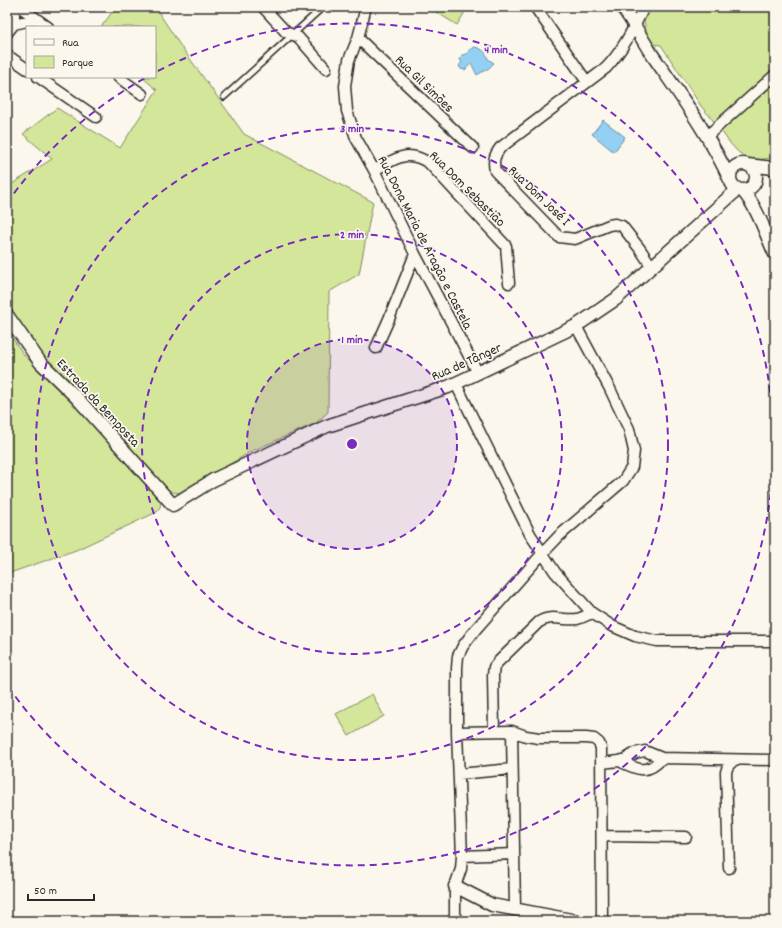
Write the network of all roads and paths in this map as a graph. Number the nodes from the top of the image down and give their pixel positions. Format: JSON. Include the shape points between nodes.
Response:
{"nodes":[{"id":1,"x":14,"y":7,"type":"edge"},
{"id":2,"x":20,"y":7,"type":"edge"},
{"id":3,"x":263,"y":7,"type":"edge"},
{"id":4,"x":323,"y":7,"type":"edge"},
{"id":5,"x":366,"y":7,"type":"edge"},
{"id":6,"x":535,"y":7,"type":"edge"},
{"id":7,"x":622,"y":7,"type":"edge"},
{"id":8,"x":644,"y":7,"type":"edge"},
{"id":9,"x":36,"y":19,"type":"junction"},
{"id":10,"x":14,"y":24,"type":"junction"},
{"id":11,"x":46,"y":26,"type":"edge"},
{"id":12,"x":634,"y":26,"type":"junction"},
{"id":13,"x":7,"y":33,"type":"edge"},
{"id":14,"x":293,"y":34,"type":"junction"},
{"id":15,"x":358,"y":38,"type":"junction"},
{"id":16,"x":7,"y":55,"type":"edge"},
{"id":17,"x":26,"y":68,"type":"edge"},
{"id":18,"x":326,"y":69,"type":"dead end"},
{"id":19,"x":775,"y":75,"type":"edge"},
{"id":20,"x":39,"y":78,"type":"edge"},
{"id":21,"x":119,"y":78,"type":"edge"},
{"id":22,"x":587,"y":82,"type":"junction"},
{"id":23,"x":142,"y":94,"type":"dead end"},
{"id":24,"x":224,"y":97,"type":"dead end"},
{"id":25,"x":96,"y":117,"type":"dead end"},
{"id":26,"x":707,"y":136,"type":"junction"},
{"id":27,"x":473,"y":148,"type":"dead end"},
{"id":28,"x":716,"y":151,"type":"junction"},
{"id":29,"x":744,"y":164,"type":"junction"},
{"id":30,"x":774,"y":168,"type":"edge"},
{"id":31,"x":374,"y":170,"type":"junction"},
{"id":32,"x":730,"y":180,"type":"junction"},
{"id":33,"x":755,"y":182,"type":"junction"},
{"id":34,"x":740,"y":189,"type":"junction"},
{"id":35,"x":755,"y":209,"type":"junction"},
{"id":36,"x":415,"y":254,"type":"junction"},
{"id":37,"x":775,"y":254,"type":"edge"},
{"id":38,"x":652,"y":267,"type":"junction"},
{"id":39,"x":509,"y":284,"type":"dead end"},
{"id":40,"x":7,"y":315,"type":"edge"},
{"id":41,"x":576,"y":326,"type":"junction"},
{"id":42,"x":376,"y":348,"type":"dead end"},
{"id":43,"x":478,"y":373,"type":"junction"},
{"id":44,"x":456,"y":384,"type":"junction"},
{"id":45,"x":173,"y":505,"type":"joint"},
{"id":46,"x":542,"y":554,"type":"junction"},
{"id":47,"x":592,"y":613,"type":"junction"},
{"id":48,"x":775,"y":641,"type":"edge"},
{"id":49,"x":494,"y":730,"type":"junction"},
{"id":50,"x":512,"y":731,"type":"junction"},
{"id":51,"x":457,"y":732,"type":"junction"},
{"id":52,"x":662,"y":758,"type":"junction"},
{"id":53,"x":734,"y":760,"type":"junction"},
{"id":54,"x":775,"y":760,"type":"edge"},
{"id":55,"x":619,"y":761,"type":"junction"},
{"id":56,"x":601,"y":763,"type":"junction"},
{"id":57,"x":512,"y":769,"type":"junction"},
{"id":58,"x":459,"y":774,"type":"junction"},
{"id":59,"x":602,"y":836,"type":"junction"},
{"id":60,"x":686,"y":837,"type":"dead end"},
{"id":61,"x":514,"y":854,"type":"junction"},
{"id":62,"x":462,"y":856,"type":"junction"},
{"id":63,"x":729,"y":868,"type":"dead end"},
{"id":64,"x":455,"y":886,"type":"junction"},
{"id":65,"x":515,"y":909,"type":"junction"},
{"id":66,"x":455,"y":921,"type":"edge"},
{"id":67,"x":577,"y":921,"type":"edge"},
{"id":68,"x":602,"y":921,"type":"edge"}],
"edges":[{"from":1,"to":10,"type":"street"},
{"from":2,"to":9,"type":"street"},
{"from":3,"to":14,"type":"street","via":[[286,32]]},
{"from":4,"to":14,"type":"lane"},
{"from":5,"to":15,"type":"street","name":"Rua Dona Maria de Aragão e Castela"},
{"from":6,"to":22,"type":"street"},
{"from":7,"to":12,"type":"street"},
{"from":8,"to":12,"type":"street","name":"Rua Dom José I"},
{"from":9,"to":10,"type":"street"},
{"from":9,"to":11,"type":"street"},
{"from":10,"to":13,"type":"street"},
{"from":12,"to":22,"type":"street","name":"Rua Dom José I","via":[[616,57]]},
{"from":12,"to":26,"type":"street"},
{"from":14,"to":18,"type":"street"},
{"from":14,"to":24,"type":"lane"},
{"from":15,"to":27,"type":"street","name":"Rua Gil Simões"},
{"from":15,"to":31,"type":"street","name":"Rua Dona Maria de Aragão e Castela","via":[[349,60],[345,86],[347,111],[356,138]]},
{"from":16,"to":17,"type":"street"},
{"from":19,"to":26,"type":"street"},
{"from":20,"to":25,"type":"street"},
{"from":21,"to":23,"type":"street"},
{"from":22,"to":38,"type":"street","name":"Rua Dom José I","via":[[500,148],[494,156],[495,171],[559,237],[575,239],[608,225],[622,226]]},
{"from":26,"to":28,"type":"street"},
{"from":28,"to":29,"type":"street"},
{"from":28,"to":32,"type":"street"},
{"from":29,"to":30,"type":"street"},
{"from":29,"to":32,"type":"street","via":[[732,169]]},
{"from":29,"to":33,"type":"street","via":[[751,167],[755,173]]},
{"from":30,"to":33,"type":"street","name":"Rua de Tânger"},
{"from":31,"to":36,"type":"street","name":"Rua Dona Maria de Aragão e Castela"},
{"from":31,"to":39,"type":"street","name":"Rua Dom Sebastião","via":[[403,156],[411,155],[429,164],[506,246]]},
{"from":32,"to":34,"type":"street"},
{"from":33,"to":34,"type":"street","name":"Rua de Tânger","via":[[751,187]]},
{"from":33,"to":35,"type":"street"},
{"from":34,"to":35,"type":"street"},
{"from":34,"to":38,"type":"street","name":"Rua de Tânger"},
{"from":35,"to":37,"type":"street"},
{"from":36,"to":42,"type":"street"},
{"from":36,"to":43,"type":"street","name":"Rua Dona Maria de Aragão e Castela"},
{"from":38,"to":41,"type":"street","name":"Rua de Tânger","via":[[616,299]]},
{"from":40,"to":45,"type":"street","name":"Estrada da Bemposta","via":[[40,362],[77,398]]},
{"from":41,"to":43,"type":"street","name":"Rua de Tânger"},
{"from":41,"to":46,"type":"street","via":[[630,429],[634,451],[632,467],[623,481]]},
{"from":43,"to":44,"type":"street","name":"Rua de Tânger"},
{"from":44,"to":45,"type":"street","name":"Rua de Tânger","via":[[327,426],[213,480]]},
{"from":44,"to":46,"type":"street"},
{"from":46,"to":47,"type":"street"},
{"from":46,"to":51,"type":"street","via":[[475,630],[458,656]]},
{"from":47,"to":48,"type":"street","via":[[612,626],[635,636],[657,641]]},
{"from":47,"to":49,"type":"street","via":[[576,619],[544,619],[498,662],[493,675]]},
{"from":49,"to":50,"type":"street"},
{"from":49,"to":51,"type":"street"},
{"from":50,"to":56,"type":"street","via":[[539,738],[594,739],[599,742],[601,748]]},
{"from":50,"to":57,"type":"street"},
{"from":51,"to":58,"type":"street"},
{"from":52,"to":53,"type":"street"},
{"from":52,"to":55,"type":"street","via":[[645,751]]},
{"from":52,"to":55,"type":"street","via":[[655,766],[647,769],[637,769]]},
{"from":53,"to":54,"type":"street"},
{"from":53,"to":63,"type":"street","via":[[726,772]]},
{"from":55,"to":56,"type":"street"},
{"from":56,"to":59,"type":"street"},
{"from":57,"to":58,"type":"street"},
{"from":57,"to":61,"type":"street"},
{"from":58,"to":62,"type":"street"},
{"from":59,"to":60,"type":"street"},
{"from":59,"to":68,"type":"street"},
{"from":61,"to":62,"type":"street"},
{"from":61,"to":65,"type":"street"},
{"from":62,"to":64,"type":"street"},
{"from":64,"to":65,"type":"street","via":[[492,905]]},
{"from":64,"to":66,"type":"street"},
{"from":65,"to":67,"type":"street"}]}
